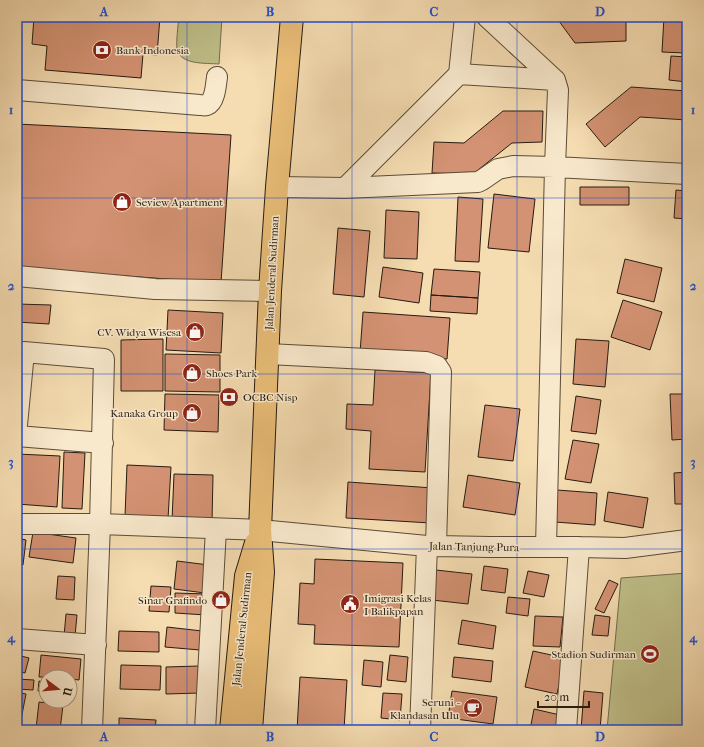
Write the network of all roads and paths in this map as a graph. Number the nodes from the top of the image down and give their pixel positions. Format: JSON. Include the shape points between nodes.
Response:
{"nodes":[{"id":1,"x":292,"y":17,"type":"edge"},
{"id":2,"x":464,"y":17,"type":"edge"},
{"id":3,"x":487,"y":17,"type":"edge"},
{"id":4,"x":459,"y":74,"type":"junction"},
{"id":5,"x":217,"y":77,"type":"dead end"},
{"id":6,"x":555,"y":80,"type":"junction"},
{"id":7,"x":17,"y":90,"type":"edge"},
{"id":8,"x":555,"y":167,"type":"junction"},
{"id":9,"x":687,"y":174,"type":"edge"},
{"id":10,"x":277,"y":187,"type":"junction"},
{"id":11,"x":344,"y":188,"type":"junction"},
{"id":12,"x":17,"y":276,"type":"edge"},
{"id":13,"x":270,"y":291,"type":"junction"},
{"id":14,"x":21,"y":351,"type":"edge"},
{"id":15,"x":268,"y":354,"type":"junction"},
{"id":16,"x":17,"y":424,"type":"edge"},
{"id":17,"x":17,"y":436,"type":"edge"},
{"id":18,"x":103,"y":443,"type":"junction"},
{"id":19,"x":17,"y":524,"type":"edge"},
{"id":20,"x":100,"y":524,"type":"junction"},
{"id":21,"x":216,"y":529,"type":"junction"},
{"id":22,"x":260,"y":530,"type":"junction"},
{"id":23,"x":687,"y":540,"type":"edge"},
{"id":24,"x":431,"y":546,"type":"junction"},
{"id":25,"x":546,"y":547,"type":"junction"},
{"id":26,"x":579,"y":547,"type":"junction"},
{"id":27,"x":17,"y":639,"type":"edge"},
{"id":28,"x":96,"y":645,"type":"junction"},
{"id":29,"x":92,"y":730,"type":"edge"},
{"id":30,"x":205,"y":730,"type":"edge"},
{"id":31,"x":231,"y":730,"type":"edge"},
{"id":32,"x":251,"y":730,"type":"edge"},
{"id":33,"x":420,"y":730,"type":"edge"},
{"id":34,"x":566,"y":730,"type":"edge"}],
"edges":[{"from":1,"to":10,"type":"highway","name":"Jalan Jenderal Sudirman"},
{"from":2,"to":4,"type":"street"},
{"from":3,"to":6,"type":"street"},
{"from":4,"to":6,"type":"street"},
{"from":4,"to":11,"type":"street"},
{"from":5,"to":7,"type":"street","via":[[211,102],[207,105]]},
{"from":6,"to":8,"type":"street","via":[[558,90]]},
{"from":8,"to":9,"type":"street"},
{"from":8,"to":11,"type":"street","via":[[513,166],[498,169],[478,182]]},
{"from":8,"to":25,"type":"street"},
{"from":10,"to":11,"type":"street"},
{"from":10,"to":13,"type":"highway","name":"Jalan Jenderal Sudirman"},
{"from":12,"to":13,"type":"street","via":[[155,288]]},
{"from":13,"to":15,"type":"highway","name":"Jalan Jenderal Sudirman"},
{"from":14,"to":16,"type":"street"},
{"from":14,"to":18,"type":"street","via":[[104,359]]},
{"from":15,"to":22,"type":"highway","name":"Jalan Jenderal Sudirman"},
{"from":15,"to":24,"type":"street","via":[[426,362],[437,366],[441,372]]},
{"from":17,"to":18,"type":"street"},
{"from":18,"to":20,"type":"street"},
{"from":19,"to":20,"type":"street","name":"Jalan Tanjung Pura"},
{"from":20,"to":21,"type":"street","name":"Jalan Tanjung Pura"},
{"from":20,"to":28,"type":"street"},
{"from":21,"to":22,"type":"street","name":"Jalan Tanjung Pura"},
{"from":21,"to":30,"type":"street"},
{"from":22,"to":24,"type":"street","name":"Jalan Tanjung Pura"},
{"from":22,"to":31,"type":"highway","name":"Jalan Jenderal Sudirman","via":[[246,576]]},
{"from":22,"to":32,"type":"highway","name":"Jalan Jenderal Sudirman","via":[[263,572]]},
{"from":23,"to":26,"type":"street","name":"Jalan Tanjung Pura","via":[[625,548]]},
{"from":24,"to":25,"type":"street","name":"Jalan Tanjung Pura"},
{"from":24,"to":33,"type":"street"},
{"from":25,"to":26,"type":"street","name":"Jalan Tanjung Pura"},
{"from":26,"to":34,"type":"street"},
{"from":27,"to":28,"type":"street"},
{"from":28,"to":29,"type":"street"}]}
